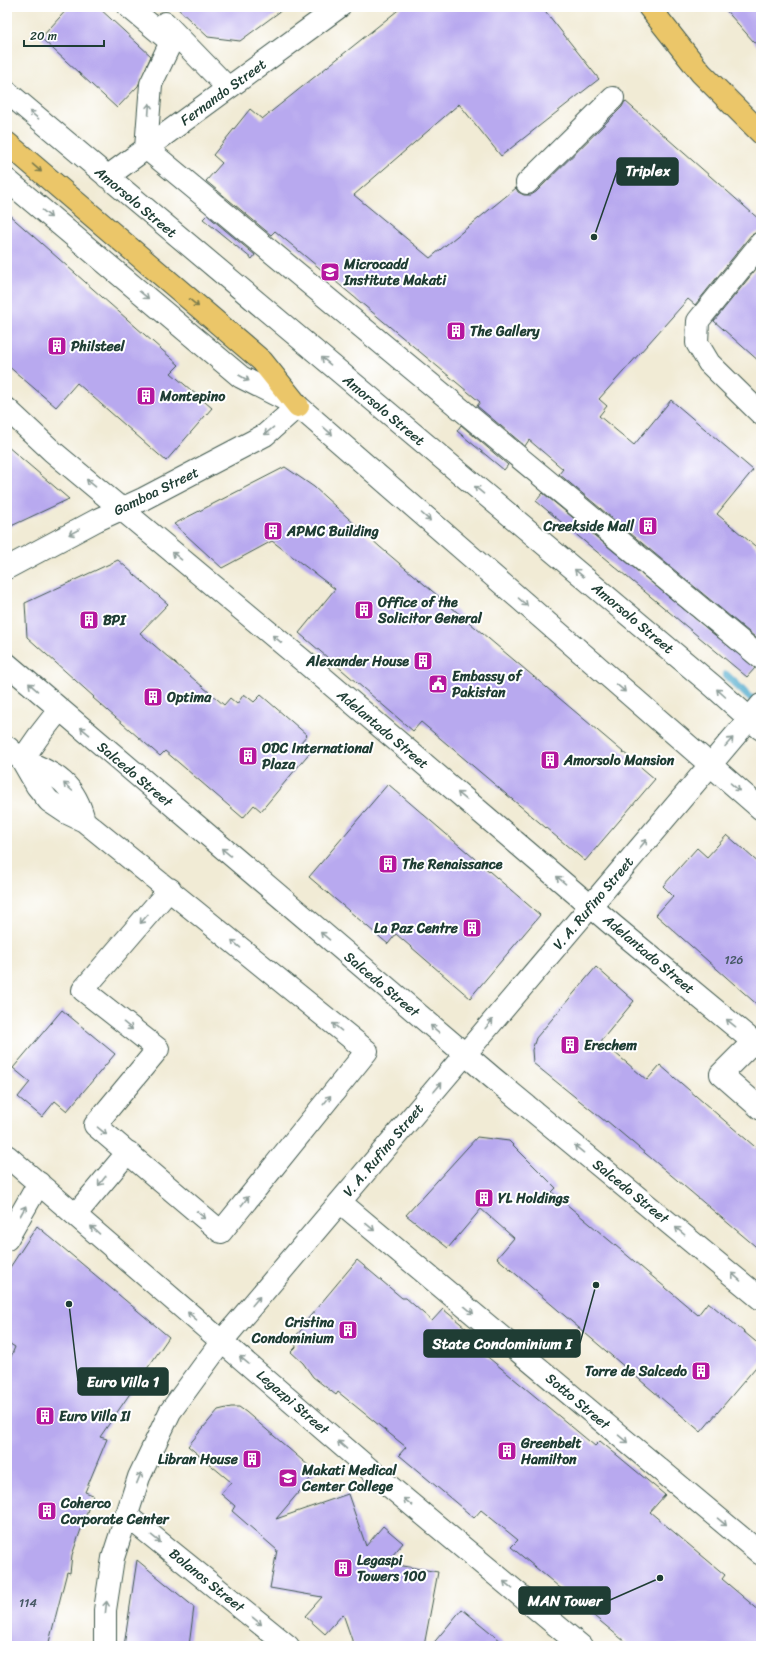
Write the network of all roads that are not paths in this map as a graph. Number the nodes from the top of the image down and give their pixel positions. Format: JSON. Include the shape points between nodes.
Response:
{"nodes":[{"id":1,"x":129,"y":7,"type":"edge"},
{"id":2,"x":149,"y":7,"type":"edge"},
{"id":3,"x":339,"y":7,"type":"edge"},
{"id":4,"x":649,"y":7,"type":"edge"},
{"id":5,"x":228,"y":88,"type":"junction"},
{"id":6,"x":7,"y":92,"type":"edge"},
{"id":7,"x":614,"y":98,"type":"dead end"},
{"id":8,"x":761,"y":133,"type":"edge"},
{"id":9,"x":7,"y":143,"type":"edge"},
{"id":10,"x":146,"y":148,"type":"junction"},
{"id":11,"x":107,"y":177,"type":"junction"},
{"id":12,"x":7,"y":180,"type":"edge"},
{"id":13,"x":527,"y":183,"type":"dead end"},
{"id":14,"x":761,"y":243,"type":"edge"},
{"id":15,"x":298,"y":406,"type":"junction"},
{"id":16,"x":7,"y":409,"type":"edge"},
{"id":17,"x":761,"y":414,"type":"edge"},
{"id":18,"x":121,"y":508,"type":"junction"},
{"id":19,"x":7,"y":568,"type":"edge"},
{"id":20,"x":761,"y":658,"type":"edge"},
{"id":21,"x":7,"y":664,"type":"edge"},
{"id":22,"x":59,"y":710,"type":"junction"},
{"id":23,"x":757,"y":718,"type":"edge"},
{"id":24,"x":15,"y":754,"type":"edge"},
{"id":25,"x":709,"y":764,"type":"junction"},
{"id":26,"x":761,"y":810,"type":"edge"},
{"id":27,"x":170,"y":889,"type":"junction"},
{"id":28,"x":590,"y":906,"type":"junction"},
{"id":29,"x":757,"y":1044,"type":"edge"},
{"id":30,"x":465,"y":1054,"type":"junction"},
{"id":31,"x":761,"y":1109,"type":"edge"},
{"id":32,"x":128,"y":1152,"type":"junction"},
{"id":33,"x":7,"y":1156,"type":"edge"},
{"id":34,"x":39,"y":1183,"type":"junction"},
{"id":35,"x":340,"y":1202,"type":"junction"},
{"id":36,"x":76,"y":1214,"type":"junction"},
{"id":37,"x":7,"y":1239,"type":"edge"},
{"id":38,"x":761,"y":1299,"type":"edge"},
{"id":39,"x":222,"y":1341,"type":"junction"},
{"id":40,"x":126,"y":1515,"type":"junction"},
{"id":41,"x":761,"y":1554,"type":"edge"},
{"id":42,"x":105,"y":1646,"type":"edge"},
{"id":43,"x":288,"y":1646,"type":"edge"},
{"id":44,"x":581,"y":1646,"type":"edge"}],
"edges":[{"from":10,"to":1,"type":"street","one_way":true,"via":[[151,84],[170,42]]},
{"from":2,"to":5,"type":"street"},
{"from":3,"to":5,"type":"street","name":"Fernando Street"},
{"from":4,"to":8,"type":"main road","via":[[701,73]]},
{"from":5,"to":10,"type":"street","name":"Fernando Street"},
{"from":11,"to":6,"type":"street","name":"Amorsolo Street","one_way":true},
{"from":7,"to":13,"type":"street"},
{"from":9,"to":15,"type":"main road","one_way":true,"via":[[262,361]]},
{"from":10,"to":11,"type":"street","name":"Fernando Street"},
{"from":10,"to":20,"type":"street"},
{"from":23,"to":11,"type":"street","name":"Amorsolo Street","one_way":true,"via":[[713,686]]},
{"from":12,"to":15,"type":"street","one_way":true,"via":[[241,377]]},
{"from":14,"to":17,"type":"street","via":[[698,321],[697,343],[709,363]]},
{"from":15,"to":18,"type":"street","name":"Gamboa Street","one_way":true,"via":[[265,435]]},
{"from":15,"to":25,"type":"street","one_way":true},
{"from":18,"to":16,"type":"street","name":"Adelantado Street","one_way":true,"via":[[52,451]]},
{"from":18,"to":19,"type":"street","name":"Gamboa Street","one_way":true},
{"from":28,"to":18,"type":"street","name":"Adelantado Street","one_way":true},
{"from":22,"to":21,"type":"street","name":"Salcedo Street","one_way":true},
{"from":22,"to":24,"type":"street","via":[[38,736]]},
{"from":30,"to":22,"type":"street","name":"Salcedo Street","one_way":true},
{"from":25,"to":23,"type":"street","name":"V. A. Rufino Street","one_way":true},
{"from":24,"to":27,"type":"street","via":[[44,768],[74,793],[84,821]]},
{"from":25,"to":26,"type":"street","one_way":true},
{"from":28,"to":25,"type":"street","name":"V. A. Rufino Street","one_way":true},
{"from":27,"to":32,"type":"street","one_way":true,"via":[[83,990],[158,1049],[95,1125]]},
{"from":32,"to":27,"type":"street","one_way":true,"via":[[221,1232],[367,1051]]},
{"from":29,"to":28,"type":"street","name":"Adelantado Street","one_way":true},
{"from":30,"to":28,"type":"street","name":"V. A. Rufino Street","one_way":true},
{"from":29,"to":31,"type":"street","via":[[721,1074]]},
{"from":35,"to":30,"type":"street","name":"V. A. Rufino Street","one_way":true},
{"from":38,"to":30,"type":"street","name":"Salcedo Street","one_way":true},
{"from":32,"to":36,"type":"street","one_way":true},
{"from":33,"to":34,"type":"street","name":"Legazpi Street"},
{"from":34,"to":36,"type":"street","name":"Legazpi Street"},
{"from":37,"to":34,"type":"street","one_way":true},
{"from":39,"to":35,"type":"street","name":"V. A. Rufino Street","one_way":true},
{"from":35,"to":41,"type":"street","name":"Sotto Street","one_way":true},
{"from":39,"to":36,"type":"street","name":"Legazpi Street","one_way":true},
{"from":40,"to":39,"type":"street","name":"V. A. Rufino Street","one_way":true,"via":[[139,1477],[170,1412]]},
{"from":44,"to":39,"type":"street","name":"Legazpi Street","one_way":true,"via":[[376,1475]]},
{"from":42,"to":40,"type":"street","name":"V. A. Rufino Street","one_way":true,"via":[[105,1610],[113,1558]]},
{"from":40,"to":43,"type":"street","name":"Bolanos Street","one_way":true}]}
